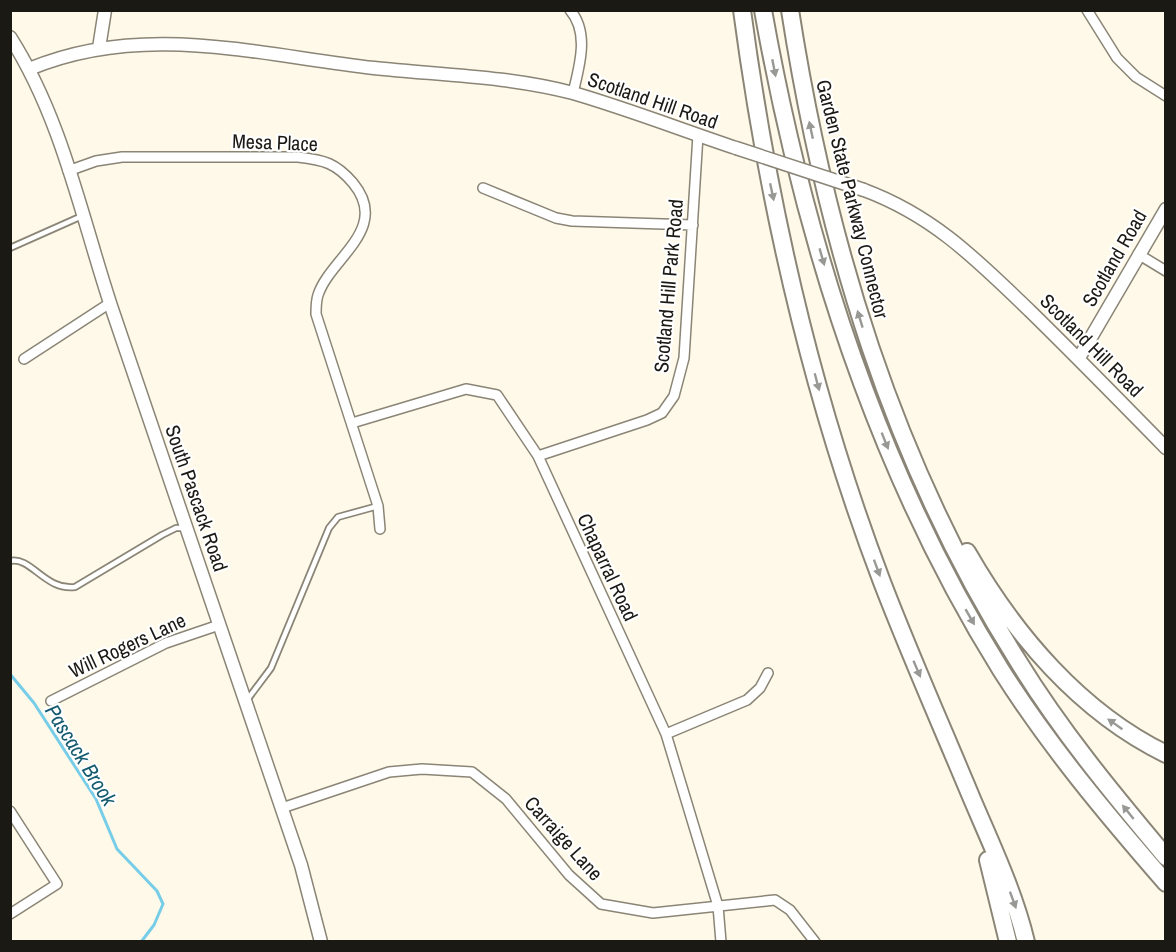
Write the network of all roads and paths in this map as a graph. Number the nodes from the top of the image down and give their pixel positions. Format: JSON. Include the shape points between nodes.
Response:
{"nodes":[{"id":1,"x":105,"y":10,"type":"edge"},
{"id":2,"x":570,"y":10,"type":"edge"},
{"id":3,"x":742,"y":10,"type":"edge"},
{"id":4,"x":764,"y":10,"type":"edge"},
{"id":5,"x":790,"y":10,"type":"edge"},
{"id":6,"x":1087,"y":10,"type":"edge"},
{"id":7,"x":10,"y":38,"type":"edge"},
{"id":8,"x":99,"y":48,"type":"junction"},
{"id":9,"x":29,"y":69,"type":"junction"},
{"id":10,"x":573,"y":93,"type":"junction"},
{"id":11,"x":1166,"y":96,"type":"edge"},
{"id":12,"x":698,"y":135,"type":"junction"},
{"id":13,"x":68,"y":171,"type":"junction"},
{"id":14,"x":483,"y":188,"type":"dead end"},
{"id":15,"x":1166,"y":209,"type":"edge"},
{"id":16,"x":82,"y":216,"type":"junction"},
{"id":17,"x":693,"y":225,"type":"junction"},
{"id":18,"x":10,"y":248,"type":"edge"},
{"id":19,"x":1138,"y":254,"type":"junction"},
{"id":20,"x":1166,"y":271,"type":"edge"},
{"id":21,"x":110,"y":303,"type":"junction"},
{"id":22,"x":1079,"y":358,"type":"junction"},
{"id":23,"x":24,"y":359,"type":"dead end"},
{"id":24,"x":885,"y":394,"type":"junction"},
{"id":25,"x":352,"y":423,"type":"junction"},
{"id":26,"x":1166,"y":448,"type":"edge"},
{"id":27,"x":538,"y":456,"type":"junction"},
{"id":28,"x":378,"y":506,"type":"junction"},
{"id":29,"x":186,"y":528,"type":"junction"},
{"id":30,"x":380,"y":529,"type":"dead end"},
{"id":31,"x":10,"y":561,"type":"edge"},
{"id":32,"x":219,"y":625,"type":"junction"},
{"id":33,"x":768,"y":673,"type":"dead end"},
{"id":34,"x":51,"y":701,"type":"dead end"},
{"id":35,"x":246,"y":702,"type":"junction"},
{"id":36,"x":666,"y":734,"type":"junction"},
{"id":37,"x":1166,"y":754,"type":"edge"},
{"id":38,"x":967,"y":787,"type":"junction"},
{"id":39,"x":282,"y":808,"type":"junction"},
{"id":40,"x":10,"y":811,"type":"edge"},
{"id":41,"x":1166,"y":857,"type":"edge"},
{"id":42,"x":1166,"y":883,"type":"edge"},
{"id":43,"x":718,"y":906,"type":"junction"},
{"id":44,"x":10,"y":914,"type":"edge"},
{"id":45,"x":321,"y":942,"type":"edge"},
{"id":46,"x":722,"y":942,"type":"edge"},
{"id":47,"x":815,"y":942,"type":"edge"},
{"id":48,"x":1008,"y":942,"type":"edge"},
{"id":49,"x":1026,"y":942,"type":"edge"}],
"edges":[{"from":1,"to":8,"type":"street"},
{"from":2,"to":10,"type":"street","via":[[581,38],[581,59]]},
{"from":3,"to":38,"type":"highway","one_way":true,"via":[[777,216],[822,400],[881,579]]},
{"from":4,"to":42,"type":"highway","one_way":true,"via":[[782,108],[827,274],[869,399],[911,504],[964,607],[1024,704],[1068,765]]},
{"from":24,"to":5,"type":"highway","name":"Garden State Parkway Connector","one_way":true,"via":[[831,215]]},
{"from":6,"to":11,"type":"street","via":[[1117,58],[1136,77]]},
{"from":7,"to":9,"type":"street","name":"South Pascack Road"},
{"from":8,"to":9,"type":"street","name":"Scotland Hill Road"},
{"from":8,"to":10,"type":"street","name":"Scotland Hill Road","via":[[161,44],[228,48],[516,82]]},
{"from":9,"to":13,"type":"street","name":"South Pascack Road"},
{"from":10,"to":12,"type":"street","name":"Scotland Hill Road"},
{"from":12,"to":17,"type":"street","name":"Scotland Hill Park Road"},
{"from":12,"to":22,"type":"street","name":"Scotland Hill Road","bridge":true,"via":[[864,190],[921,216],[955,240]]},
{"from":13,"to":16,"type":"street","name":"South Pascack Road"},
{"from":13,"to":25,"type":"street","name":"Mesa Place","via":[[96,160],[122,157],[297,157],[319,159],[340,168],[357,188],[364,206],[363,226],[356,244],[317,296],[316,314]]},
{"from":14,"to":17,"type":"street","via":[[572,221]]},
{"from":15,"to":19,"type":"street","name":"Scotland Road"},
{"from":16,"to":18,"type":"lane"},
{"from":16,"to":21,"type":"street","name":"South Pascack Road"},
{"from":17,"to":27,"type":"street","name":"Scotland Hill Park Road","via":[[684,358],[674,396],[662,413],[647,420]]},
{"from":19,"to":20,"type":"street"},
{"from":19,"to":22,"type":"street","name":"Scotland Road"},
{"from":21,"to":23,"type":"street"},
{"from":21,"to":29,"type":"street","name":"South Pascack Road"},
{"from":22,"to":26,"type":"street","name":"Scotland Hill Road"},
{"from":37,"to":24,"type":"highway","one_way":true,"via":[[1127,732],[1087,701],[1013,620],[961,542]]},
{"from":41,"to":24,"type":"highway","one_way":true,"via":[[1060,724],[999,630],[928,498]]},
{"from":25,"to":27,"type":"street","name":"Chaparral Road","via":[[466,389],[484,392],[497,395]]},
{"from":25,"to":28,"type":"street","name":"Mesa Place"},
{"from":27,"to":36,"type":"street","name":"Chaparral Road"},
{"from":28,"to":30,"type":"street","name":"Mesa Place"},
{"from":28,"to":35,"type":"lane","via":[[338,517],[329,528],[271,668]]},
{"from":29,"to":31,"type":"lane","via":[[169,532],[75,587],[58,587],[22,561]]},
{"from":29,"to":32,"type":"street","name":"South Pascack Road"},
{"from":32,"to":34,"type":"street","name":"Will Rogers Lane","via":[[166,643]]},
{"from":32,"to":35,"type":"street","name":"South Pascack Road"},
{"from":33,"to":36,"type":"street","via":[[747,700]]},
{"from":35,"to":39,"type":"street","name":"South Pascack Road"},
{"from":36,"to":43,"type":"street","name":"Chaparral Road"},
{"from":38,"to":48,"type":"highway"},
{"from":38,"to":49,"type":"highway","one_way":true,"via":[[1011,894]]},
{"from":39,"to":43,"type":"street","name":"Carraige Lane","via":[[389,772],[472,772],[506,799],[569,875],[601,904],[653,914]]},
{"from":39,"to":45,"type":"street","name":"South Pascack Road"},
{"from":40,"to":44,"type":"street","via":[[57,885]]},
{"from":43,"to":46,"type":"street","name":"Chaparral Road"},
{"from":43,"to":47,"type":"street","name":"Carraige Lane","via":[[775,900],[790,910]]}]}
